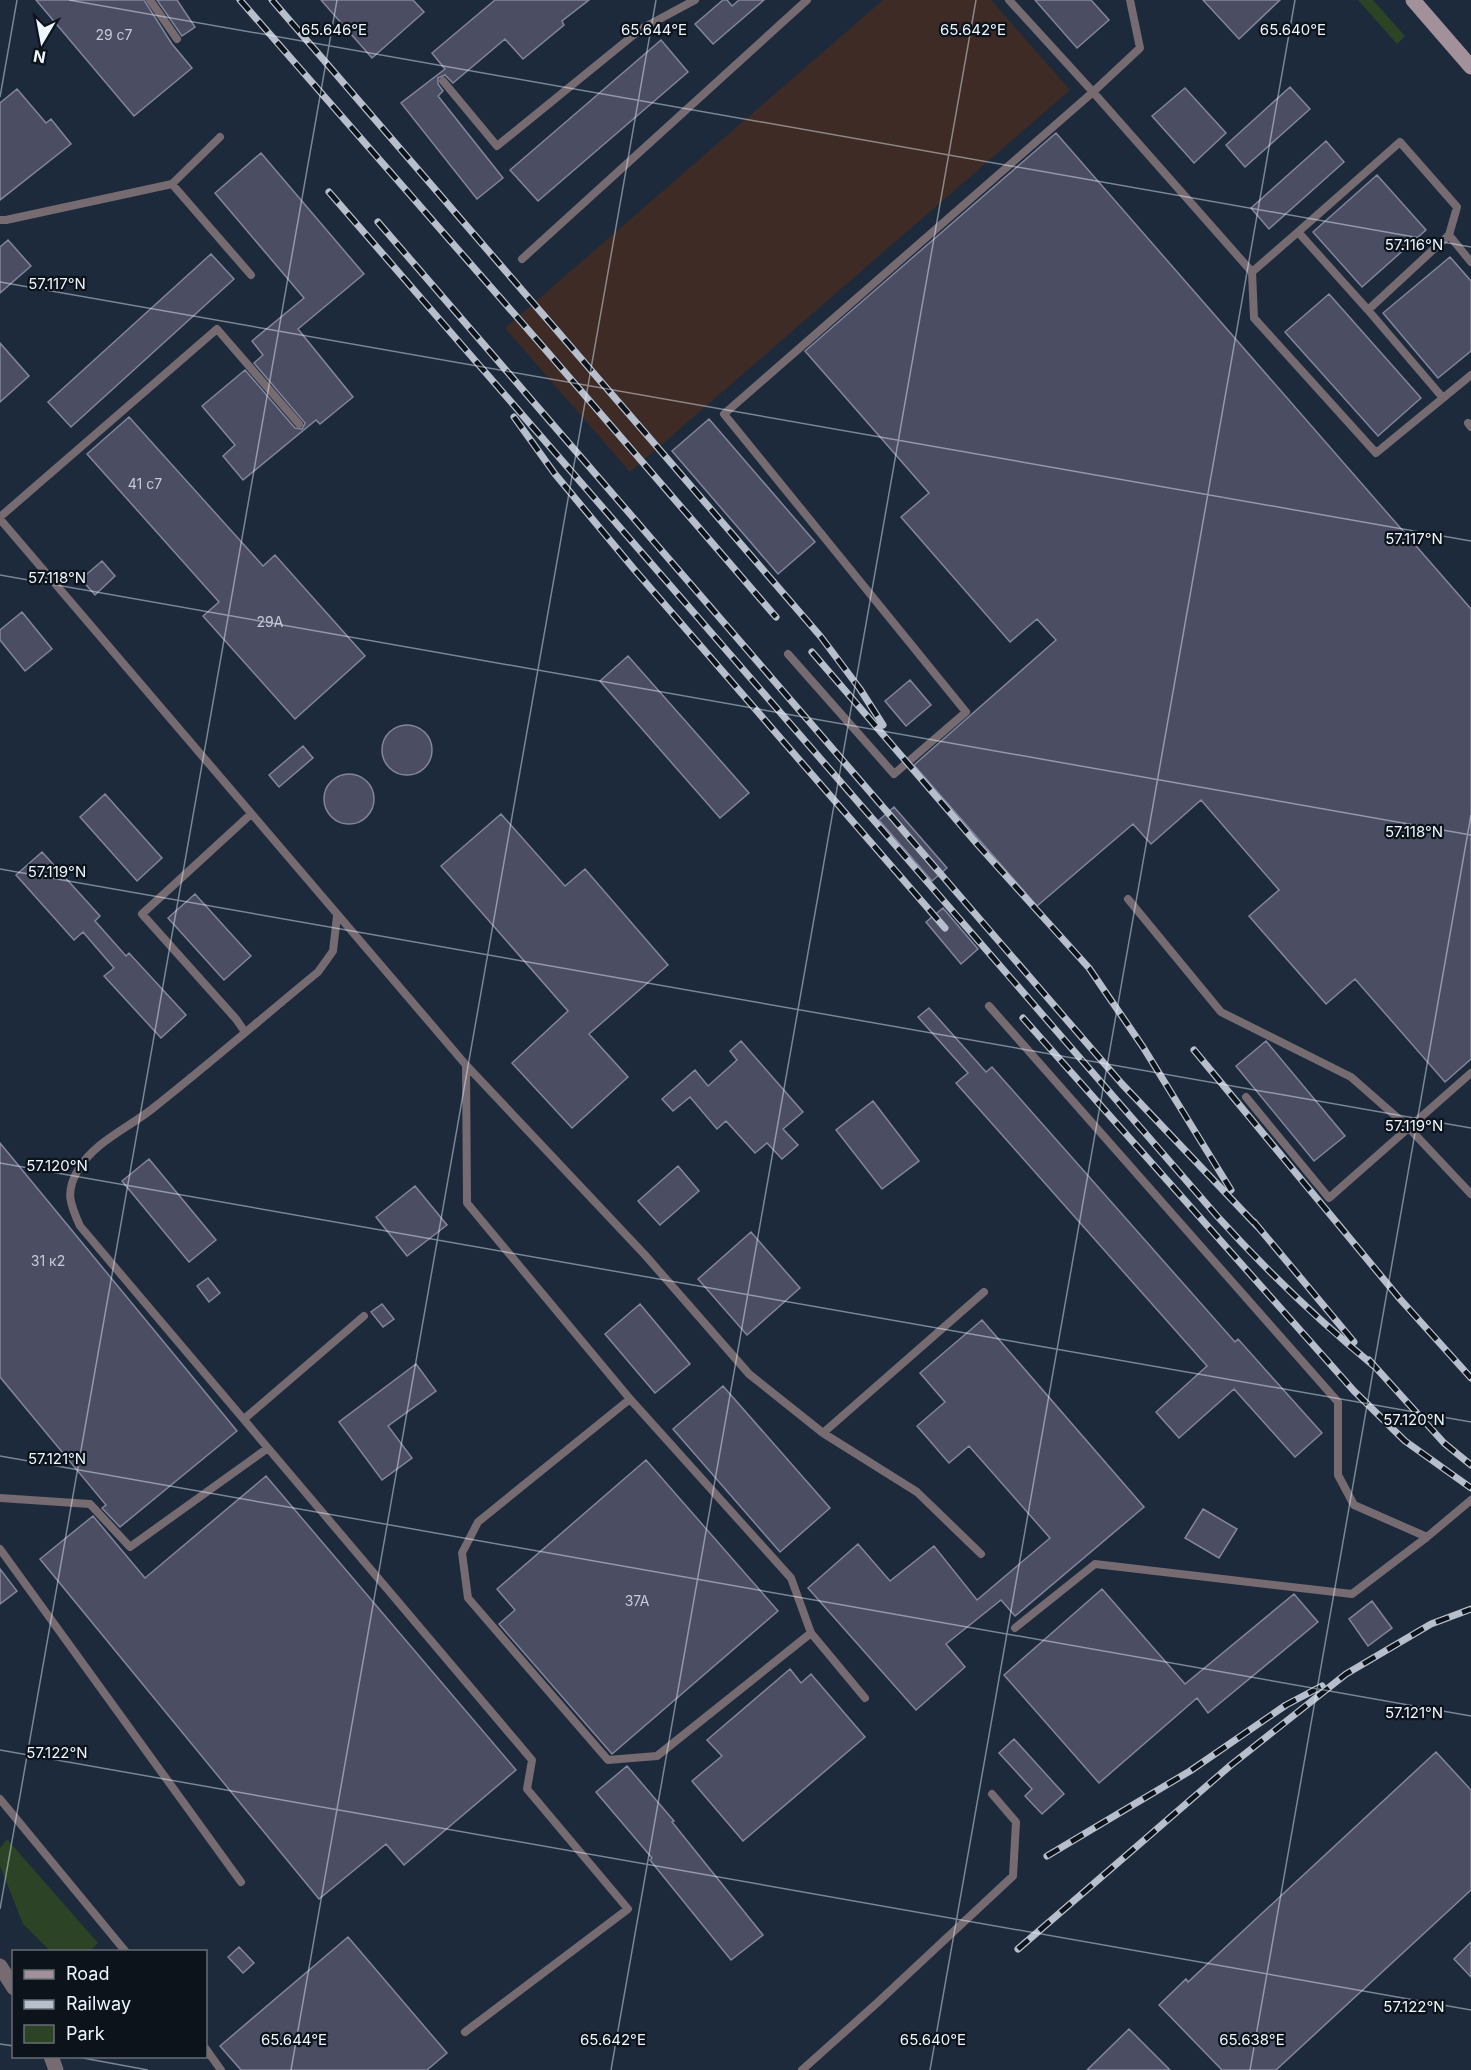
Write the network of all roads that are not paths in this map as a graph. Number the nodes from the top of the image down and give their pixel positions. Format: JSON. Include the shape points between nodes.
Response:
{"nodes":[{"id":1,"x":150,"y":0,"type":"edge"},
{"id":2,"x":695,"y":0,"type":"edge"},
{"id":3,"x":807,"y":0,"type":"edge"},
{"id":4,"x":1009,"y":0,"type":"edge"},
{"id":5,"x":1130,"y":0,"type":"edge"},
{"id":6,"x":1413,"y":0,"type":"edge"},
{"id":7,"x":177,"y":39,"type":"dead end"},
{"id":8,"x":1471,"y":67,"type":"edge"},
{"id":9,"x":443,"y":81,"type":"dead end"},
{"id":10,"x":1093,"y":92,"type":"junction"},
{"id":11,"x":220,"y":137,"type":"dead end"},
{"id":12,"x":172,"y":184,"type":"junction"},
{"id":13,"x":0,"y":220,"type":"edge"},
{"id":14,"x":1298,"y":232,"type":"junction"},
{"id":15,"x":1449,"y":235,"type":"junction"},
{"id":16,"x":522,"y":259,"type":"dead end"},
{"id":17,"x":1471,"y":262,"type":"edge"},
{"id":18,"x":1252,"y":272,"type":"junction"},
{"id":19,"x":251,"y":275,"type":"dead end"},
{"id":20,"x":1368,"y":310,"type":"junction"},
{"id":21,"x":1471,"y":375,"type":"edge"},
{"id":22,"x":1443,"y":398,"type":"junction"},
{"id":23,"x":299,"y":424,"type":"dead end"},
{"id":24,"x":0,"y":518,"type":"edge"},
{"id":25,"x":788,"y":654,"type":"dead end"},
{"id":26,"x":251,"y":814,"type":"junction"},
{"id":27,"x":1128,"y":899,"type":"dead end"},
{"id":28,"x":337,"y":916,"type":"junction"},
{"id":29,"x":989,"y":1006,"type":"dead end"},
{"id":30,"x":245,"y":1032,"type":"junction"},
{"id":31,"x":466,"y":1065,"type":"junction"},
{"id":32,"x":1471,"y":1073,"type":"edge"},
{"id":33,"x":1246,"y":1097,"type":"dead end"},
{"id":34,"x":1408,"y":1127,"type":"junction"},
{"id":35,"x":1471,"y":1194,"type":"edge"},
{"id":36,"x":984,"y":1292,"type":"dead end"},
{"id":37,"x":364,"y":1316,"type":"dead end"},
{"id":38,"x":630,"y":1399,"type":"junction"},
{"id":39,"x":244,"y":1419,"type":"junction"},
{"id":40,"x":823,"y":1433,"type":"junction"},
{"id":41,"x":268,"y":1448,"type":"junction"},
{"id":42,"x":0,"y":1498,"type":"edge"},
{"id":43,"x":1471,"y":1500,"type":"edge"},
{"id":44,"x":1427,"y":1537,"type":"junction"},
{"id":45,"x":0,"y":1549,"type":"edge"},
{"id":46,"x":981,"y":1554,"type":"dead end"},
{"id":47,"x":1015,"y":1628,"type":"dead end"},
{"id":48,"x":811,"y":1633,"type":"junction"},
{"id":49,"x":865,"y":1698,"type":"dead end"},
{"id":50,"x":992,"y":1794,"type":"dead end"},
{"id":51,"x":0,"y":1799,"type":"edge"},
{"id":52,"x":242,"y":1882,"type":"dead end"},
{"id":53,"x":124,"y":1950,"type":"edge"},
{"id":54,"x":0,"y":1966,"type":"edge"},
{"id":55,"x":12,"y":1986,"type":"edge"},
{"id":56,"x":465,"y":2032,"type":"dead end"},
{"id":57,"x":207,"y":2050,"type":"edge"},
{"id":58,"x":221,"y":2070,"type":"edge"},
{"id":59,"x":802,"y":2070,"type":"edge"}],
"edges":[{"from":1,"to":7,"type":"lane"},
{"from":2,"to":9,"type":"lane","via":[[641,29],[497,146]]},
{"from":3,"to":16,"type":"lane"},
{"from":4,"to":10,"type":"lane"},
{"from":5,"to":10,"type":"lane","via":[[1140,48]]},
{"from":6,"to":8,"type":"main road"},
{"from":10,"to":18,"type":"lane"},
{"from":10,"to":25,"type":"lane","via":[[724,414],[966,712],[894,774]]},
{"from":11,"to":12,"type":"lane"},
{"from":12,"to":13,"type":"lane"},
{"from":12,"to":19,"type":"lane"},
{"from":14,"to":15,"type":"lane","via":[[1400,142],[1457,207]]},
{"from":14,"to":18,"type":"lane"},
{"from":14,"to":20,"type":"lane"},
{"from":15,"to":17,"type":"lane"},
{"from":15,"to":20,"type":"lane"},
{"from":18,"to":22,"type":"lane","via":[[1254,318],[1377,453]]},
{"from":20,"to":22,"type":"lane"},
{"from":21,"to":22,"type":"lane"},
{"from":23,"to":24,"type":"lane","via":[[217,329]]},
{"from":24,"to":26,"type":"lane"},
{"from":26,"to":28,"type":"lane"},
{"from":26,"to":30,"type":"lane","via":[[142,914]]},
{"from":27,"to":34,"type":"lane","via":[[1221,1012],[1351,1077]]},
{"from":28,"to":30,"type":"lane","via":[[333,951],[318,972]]},
{"from":28,"to":31,"type":"lane"},
{"from":29,"to":44,"type":"lane","via":[[1338,1402],[1338,1475],[1354,1505]]},
{"from":30,"to":39,"type":"lane","via":[[151,1110],[97,1148],[78,1169],[71,1186],[70,1205],[80,1226]]},
{"from":31,"to":38,"type":"lane","via":[[467,1203]]},
{"from":31,"to":40,"type":"lane","via":[[645,1255],[749,1374]]},
{"from":32,"to":34,"type":"lane"},
{"from":33,"to":34,"type":"lane","via":[[1329,1198]]},
{"from":34,"to":35,"type":"lane"},
{"from":36,"to":40,"type":"lane"},
{"from":37,"to":39,"type":"lane"},
{"from":38,"to":48,"type":"lane","via":[[791,1578]]},
{"from":38,"to":48,"type":"lane","via":[[478,1522],[462,1553],[468,1598],[608,1760],[657,1756]]},
{"from":39,"to":41,"type":"lane"},
{"from":40,"to":46,"type":"lane","via":[[917,1492]]},
{"from":41,"to":42,"type":"lane","via":[[130,1547],[90,1504]]},
{"from":41,"to":56,"type":"lane","via":[[532,1760],[527,1789],[628,1909]]},
{"from":43,"to":44,"type":"lane"},
{"from":44,"to":47,"type":"lane","via":[[1352,1594],[1095,1564]]},
{"from":45,"to":52,"type":"lane"},
{"from":48,"to":49,"type":"lane"},
{"from":50,"to":59,"type":"lane","via":[[1016,1822],[1013,1876]]},
{"from":51,"to":53,"type":"lane"},
{"from":54,"to":55,"type":"street"},
{"from":57,"to":58,"type":"lane"}]}
